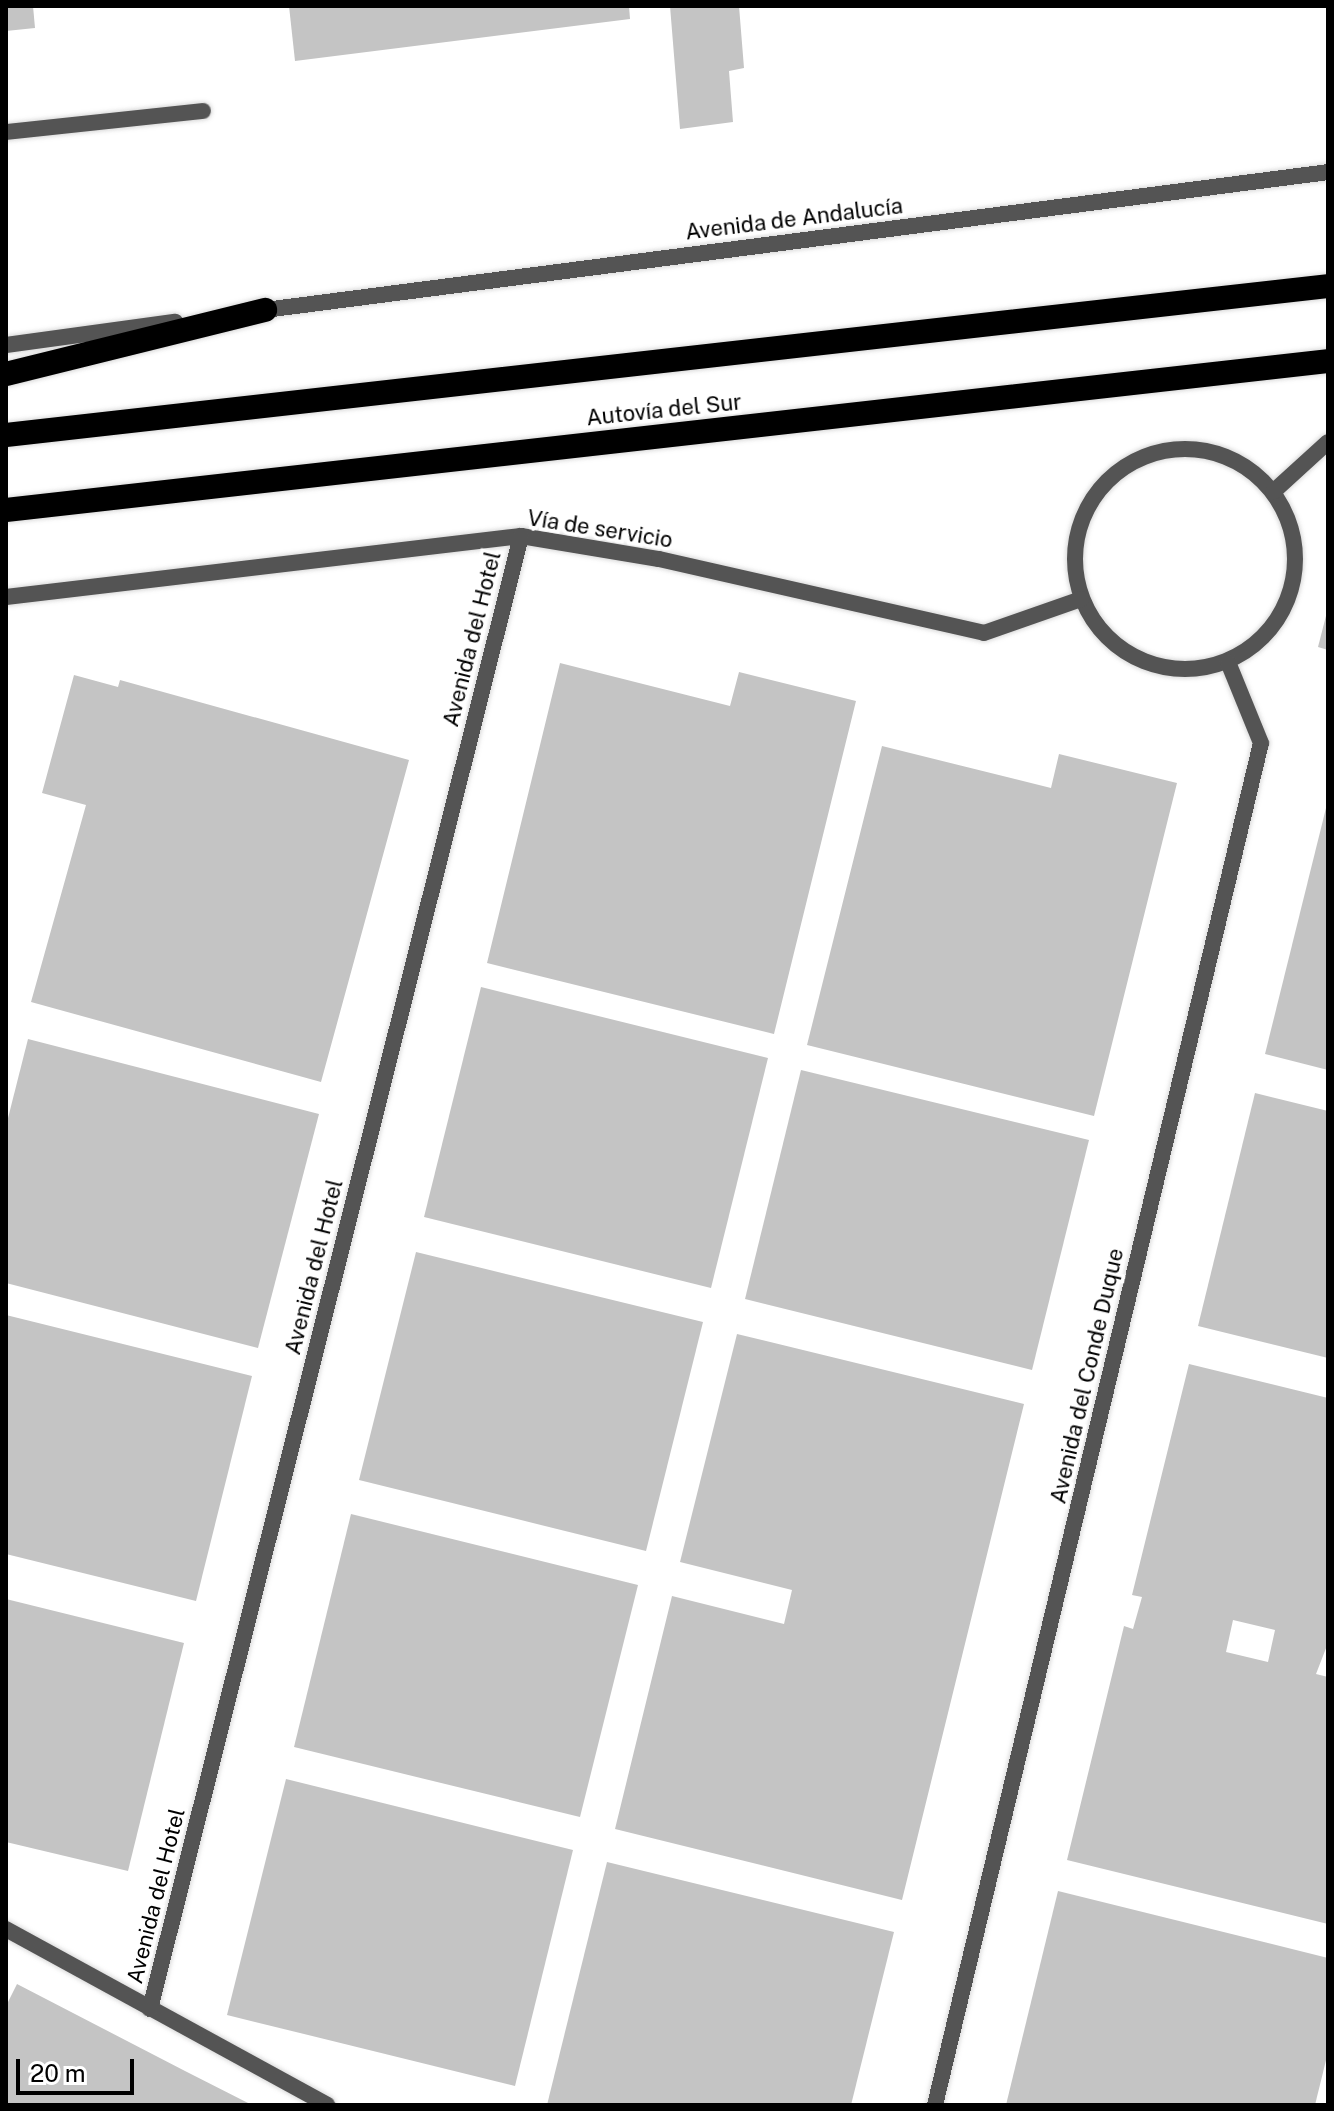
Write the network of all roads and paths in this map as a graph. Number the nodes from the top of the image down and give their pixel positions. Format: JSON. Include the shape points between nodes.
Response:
{"nodes":[{"id":1,"x":203,"y":111,"type":"dead end"},
{"id":2,"x":6,"y":132,"type":"edge"},
{"id":3,"x":1328,"y":172,"type":"edge"},
{"id":4,"x":1328,"y":286,"type":"edge"},
{"id":5,"x":265,"y":310,"type":"junction"},
{"id":6,"x":6,"y":345,"type":"edge"},
{"id":7,"x":1328,"y":361,"type":"edge"},
{"id":8,"x":6,"y":374,"type":"edge"},
{"id":9,"x":6,"y":435,"type":"edge"},
{"id":10,"x":1328,"y":442,"type":"edge"},
{"id":11,"x":1273,"y":492,"type":"junction"},
{"id":12,"x":6,"y":510,"type":"edge"},
{"id":13,"x":521,"y":536,"type":"junction"},
{"id":14,"x":6,"y":597,"type":"edge"},
{"id":15,"x":1081,"y":599,"type":"junction"},
{"id":16,"x":1228,"y":662,"type":"junction"},
{"id":17,"x":6,"y":1929,"type":"edge"},
{"id":18,"x":150,"y":2009,"type":"junction"},
{"id":19,"x":327,"y":2105,"type":"edge"},
{"id":20,"x":935,"y":2105,"type":"edge"}],
"edges":[{"from":1,"to":2,"type":"street"},
{"from":3,"to":5,"type":"street","name":"Avenida de Andalucía"},
{"from":4,"to":9,"type":"highway"},
{"from":5,"to":6,"type":"street"},
{"from":5,"to":8,"type":"highway"},
{"from":7,"to":12,"type":"highway","name":"Autovía del Sur"},
{"from":10,"to":11,"type":"street"},
{"from":11,"to":15,"type":"street","via":[[1233,459],[1208,451],[1156,452],[1131,462],[1093,498],[1081,522],[1075,547]]},
{"from":11,"to":16,"type":"street","via":[[1291,533],[1292,588],[1278,619],[1256,644]]},
{"from":13,"to":14,"type":"street","name":"Vía de servicio"},
{"from":13,"to":15,"type":"street","name":"Vía de servicio","via":[[659,559],[984,633]]},
{"from":13,"to":18,"type":"street","name":"Avenida del Hotel"},
{"from":15,"to":16,"type":"street","via":[[1116,646],[1142,661],[1199,670]]},
{"from":16,"to":20,"type":"street","name":"Avenida del Conde Duque","via":[[1261,743]]},
{"from":17,"to":18,"type":"street"},
{"from":18,"to":19,"type":"street"}]}
